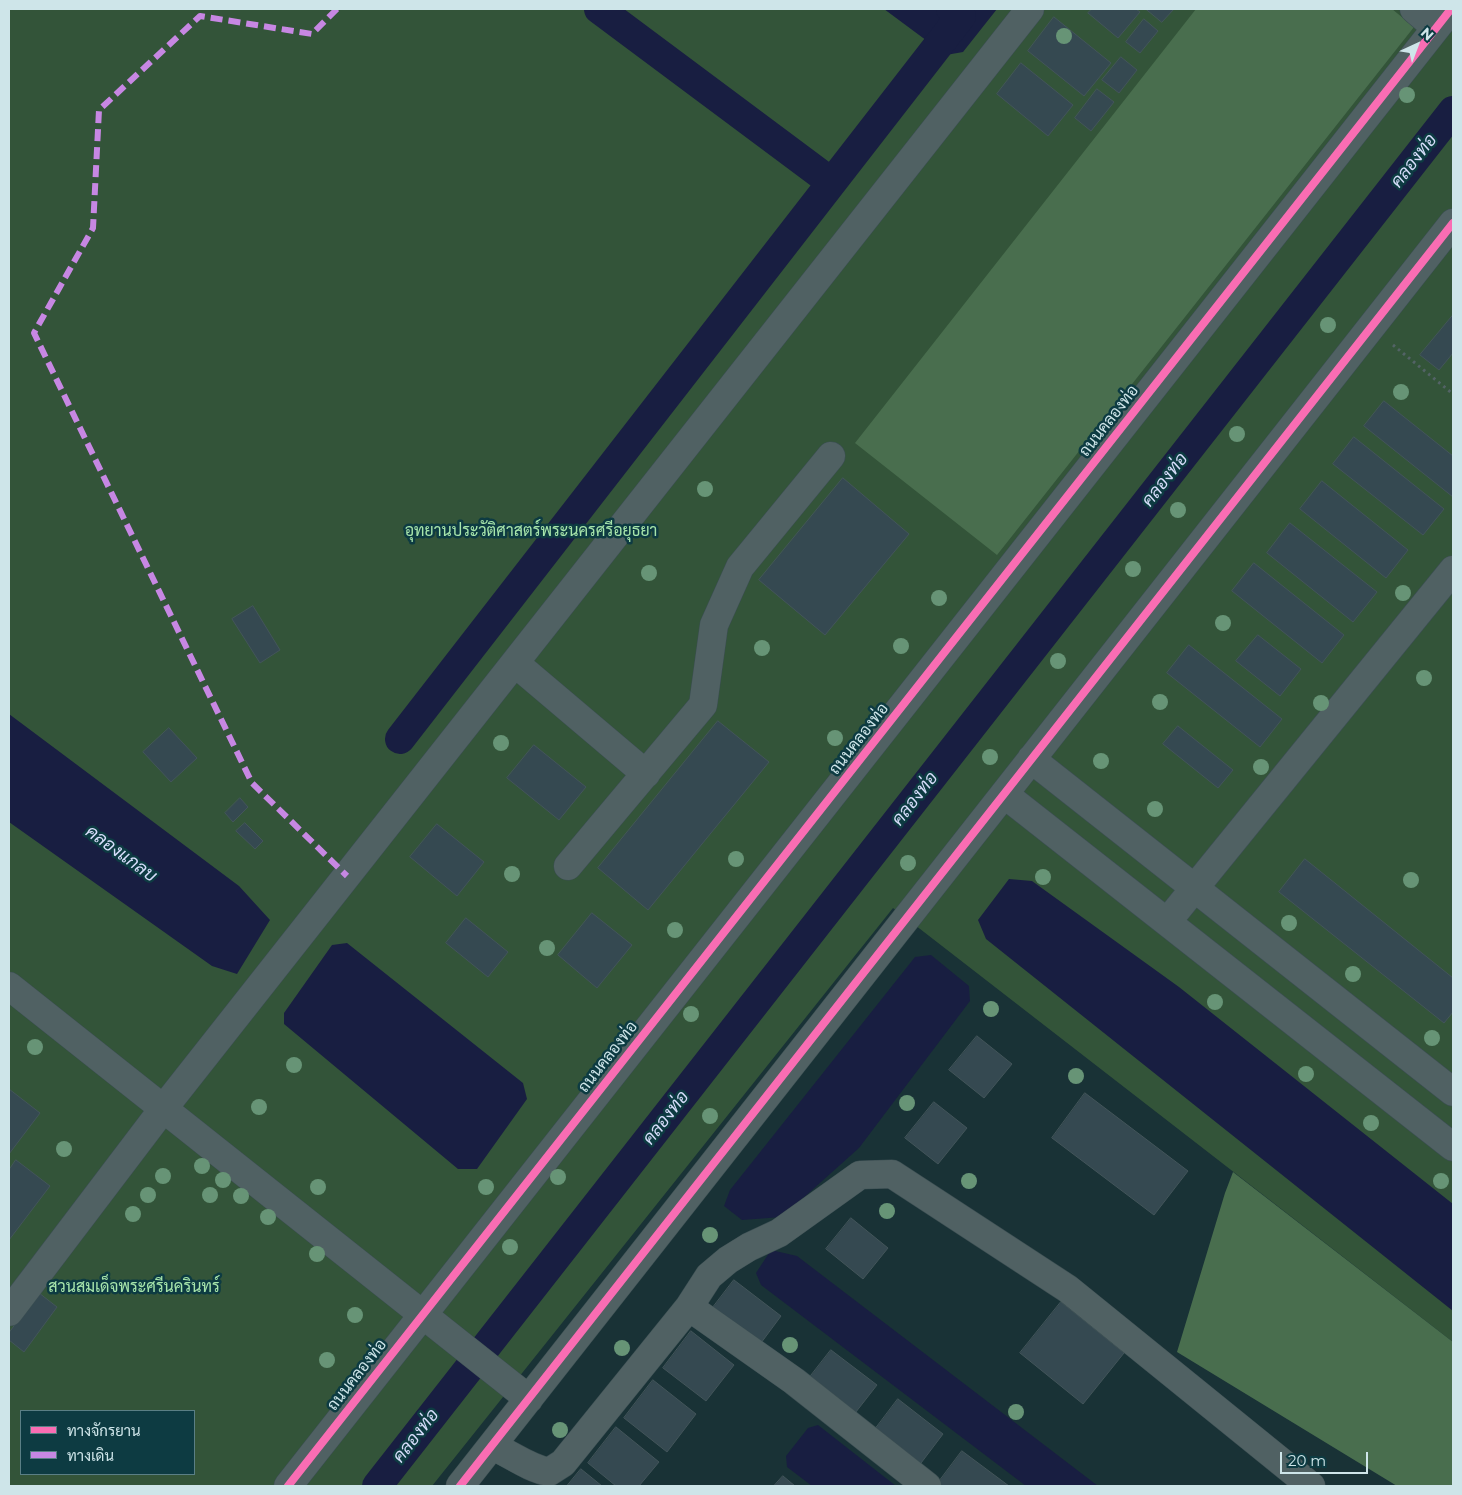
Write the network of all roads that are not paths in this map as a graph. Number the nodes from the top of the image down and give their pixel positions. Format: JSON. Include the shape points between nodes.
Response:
{"nodes":[{"id":1,"x":1030,"y":9,"type":"edge"},
{"id":2,"x":1414,"y":9,"type":"edge"},
{"id":3,"x":1443,"y":18,"type":"edge"},
{"id":4,"x":1453,"y":223,"type":"edge"},
{"id":5,"x":831,"y":456,"type":"dead end"},
{"id":6,"x":1453,"y":570,"type":"edge"},
{"id":7,"x":514,"y":663,"type":"junction"},
{"id":8,"x":1031,"y":759,"type":"junction"},
{"id":9,"x":646,"y":774,"type":"junction"},
{"id":10,"x":1004,"y":794,"type":"junction"},
{"id":11,"x":568,"y":866,"type":"dead end"},
{"id":12,"x":1194,"y":888,"type":"junction"},
{"id":13,"x":1167,"y":922,"type":"junction"},
{"id":14,"x":9,"y":986,"type":"edge"},
{"id":15,"x":1453,"y":1092,"type":"edge"},
{"id":16,"x":163,"y":1109,"type":"junction"},
{"id":17,"x":1453,"y":1147,"type":"edge"},
{"id":18,"x":689,"y":1306,"type":"junction"},
{"id":19,"x":9,"y":1312,"type":"edge"},
{"id":20,"x":422,"y":1314,"type":"junction"},
{"id":21,"x":529,"y":1398,"type":"junction"},
{"id":22,"x":492,"y":1446,"type":"junction"},
{"id":23,"x":288,"y":1486,"type":"edge"},
{"id":24,"x":460,"y":1486,"type":"edge"},
{"id":25,"x":927,"y":1486,"type":"edge"},
{"id":26,"x":1311,"y":1486,"type":"edge"}],
"edges":[{"from":1,"to":7,"type":"street"},
{"from":2,"to":3,"type":"street"},
{"from":3,"to":20,"type":"street","name":"ถนนคลองท่อ"},
{"from":4,"to":8,"type":"street"},
{"from":5,"to":9,"type":"street","via":[[740,567],[714,625],[703,705]]},
{"from":6,"to":12,"type":"street"},
{"from":7,"to":9,"type":"street"},
{"from":7,"to":16,"type":"street"},
{"from":8,"to":10,"type":"street"},
{"from":8,"to":12,"type":"street"},
{"from":9,"to":11,"type":"street"},
{"from":10,"to":13,"type":"street"},
{"from":10,"to":21,"type":"street"},
{"from":12,"to":13,"type":"street"},
{"from":12,"to":15,"type":"street"},
{"from":13,"to":17,"type":"street"},
{"from":14,"to":16,"type":"street"},
{"from":16,"to":19,"type":"street"},
{"from":16,"to":20,"type":"street"},
{"from":18,"to":22,"type":"street","via":[[563,1463],[549,1472],[535,1470]]},
{"from":18,"to":25,"type":"street","via":[[794,1381]]},
{"from":18,"to":26,"type":"street","via":[[709,1276],[728,1260],[780,1233],[860,1175],[892,1174],[1068,1289]]},
{"from":20,"to":21,"type":"street"},
{"from":20,"to":23,"type":"street","name":"ถนนคลองท่อ"},
{"from":21,"to":22,"type":"street"},
{"from":22,"to":24,"type":"street"}]}
